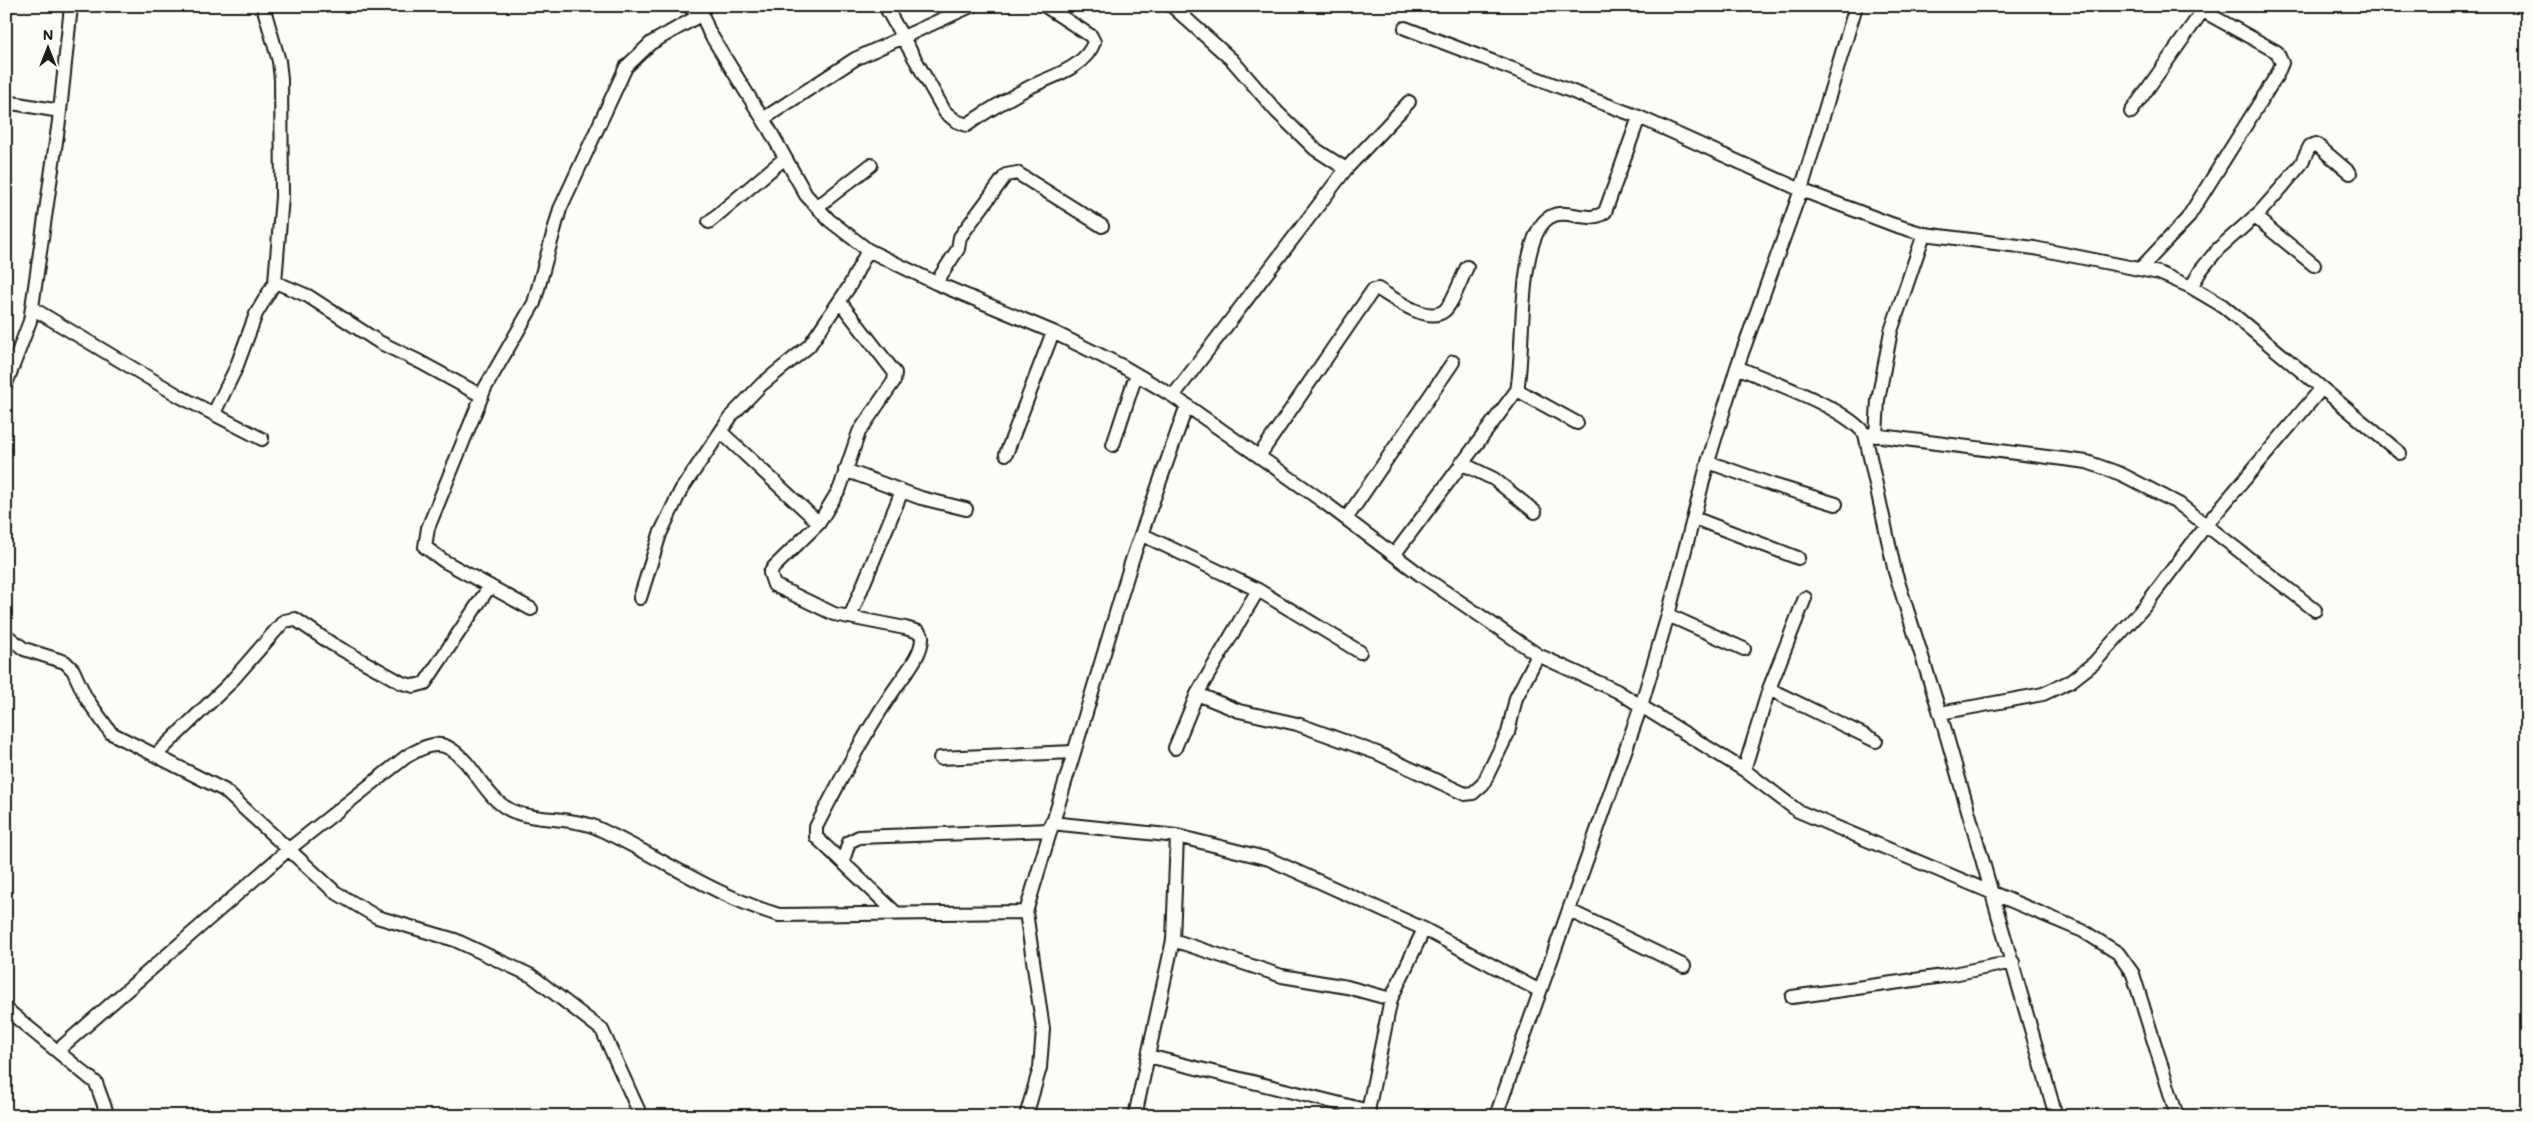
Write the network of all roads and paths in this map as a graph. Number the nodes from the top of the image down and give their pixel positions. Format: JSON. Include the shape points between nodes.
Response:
{"nodes":[{"id":1,"x":72,"y":6,"type":"edge"},
{"id":2,"x":263,"y":6,"type":"edge"},
{"id":3,"x":688,"y":6,"type":"edge"},
{"id":4,"x":885,"y":6,"type":"edge"},
{"id":5,"x":971,"y":6,"type":"edge"},
{"id":6,"x":1045,"y":6,"type":"edge"},
{"id":7,"x":1172,"y":6,"type":"edge"},
{"id":8,"x":1856,"y":6,"type":"edge"},
{"id":9,"x":2205,"y":8,"type":"edge"},
{"id":10,"x":703,"y":10,"type":"edge"},
{"id":11,"x":1405,"y":28,"type":"dead end"},
{"id":12,"x":902,"y":37,"type":"junction"},
{"id":13,"x":6,"y":102,"type":"edge"},
{"id":14,"x":1409,"y":102,"type":"dead end"},
{"id":15,"x":60,"y":111,"type":"junction"},
{"id":16,"x":2131,"y":112,"type":"dead end"},
{"id":17,"x":1639,"y":117,"type":"junction"},
{"id":18,"x":763,"y":119,"type":"junction"},
{"id":19,"x":785,"y":158,"type":"junction"},
{"id":20,"x":871,"y":165,"type":"dead end"},
{"id":21,"x":1346,"y":168,"type":"junction"},
{"id":22,"x":2350,"y":173,"type":"dead end"},
{"id":23,"x":1801,"y":190,"type":"junction"},
{"id":24,"x":817,"y":207,"type":"junction"},
{"id":25,"x":2255,"y":216,"type":"junction"},
{"id":26,"x":709,"y":222,"type":"dead end"},
{"id":27,"x":1102,"y":226,"type":"dead end"},
{"id":28,"x":1924,"y":234,"type":"junction"},
{"id":29,"x":868,"y":250,"type":"junction"},
{"id":30,"x":2314,"y":265,"type":"dead end"},
{"id":31,"x":1467,"y":266,"type":"dead end"},
{"id":32,"x":2140,"y":269,"type":"junction"},
{"id":33,"x":274,"y":282,"type":"junction"},
{"id":34,"x":936,"y":283,"type":"junction"},
{"id":35,"x":2191,"y":287,"type":"junction"},
{"id":36,"x":840,"y":302,"type":"junction"},
{"id":37,"x":32,"y":308,"type":"junction"},
{"id":38,"x":1053,"y":332,"type":"junction"},
{"id":39,"x":1453,"y":362,"type":"dead end"},
{"id":40,"x":1737,"y":367,"type":"junction"},
{"id":41,"x":1136,"y":374,"type":"junction"},
{"id":42,"x":6,"y":384,"type":"edge"},
{"id":43,"x":2322,"y":388,"type":"junction"},
{"id":44,"x":1517,"y":390,"type":"junction"},
{"id":45,"x":482,"y":396,"type":"junction"},
{"id":46,"x":1173,"y":396,"type":"junction"},
{"id":47,"x":1187,"y":405,"type":"junction"},
{"id":48,"x":214,"y":413,"type":"junction"},
{"id":49,"x":1577,"y":423,"type":"dead end"},
{"id":50,"x":721,"y":432,"type":"junction"},
{"id":51,"x":1870,"y":435,"type":"junction"},
{"id":52,"x":262,"y":439,"type":"dead end"},
{"id":53,"x":1113,"y":445,"type":"dead end"},
{"id":54,"x":2400,"y":453,"type":"dead end"},
{"id":55,"x":1006,"y":454,"type":"dead end"},
{"id":56,"x":1259,"y":456,"type":"junction"},
{"id":57,"x":1708,"y":462,"type":"junction"},
{"id":58,"x":1461,"y":463,"type":"junction"},
{"id":59,"x":845,"y":470,"type":"junction"},
{"id":60,"x":902,"y":491,"type":"junction"},
{"id":61,"x":1836,"y":504,"type":"dead end"},
{"id":62,"x":966,"y":509,"type":"dead end"},
{"id":63,"x":1535,"y":512,"type":"dead end"},
{"id":64,"x":1694,"y":518,"type":"junction"},
{"id":65,"x":1346,"y":519,"type":"junction"},
{"id":66,"x":819,"y":523,"type":"junction"},
{"id":67,"x":2206,"y":525,"type":"junction"},
{"id":68,"x":1141,"y":534,"type":"junction"},
{"id":69,"x":1394,"y":555,"type":"junction"},
{"id":70,"x":1798,"y":558,"type":"dead end"},
{"id":71,"x":490,"y":586,"type":"junction"},
{"id":72,"x":1258,"y":590,"type":"junction"},
{"id":73,"x":640,"y":598,"type":"dead end"},
{"id":74,"x":1805,"y":598,"type":"dead end"},
{"id":75,"x":531,"y":609,"type":"dead end"},
{"id":76,"x":2315,"y":610,"type":"dead end"},
{"id":77,"x":1668,"y":615,"type":"junction"},
{"id":78,"x":850,"y":617,"type":"junction"},
{"id":79,"x":6,"y":635,"type":"edge"},
{"id":80,"x":1744,"y":649,"type":"dead end"},
{"id":81,"x":1360,"y":652,"type":"dead end"},
{"id":82,"x":1538,"y":655,"type":"junction"},
{"id":83,"x":1769,"y":689,"type":"junction"},
{"id":84,"x":1196,"y":694,"type":"junction"},
{"id":85,"x":1641,"y":706,"type":"junction"},
{"id":86,"x":1940,"y":713,"type":"junction"},
{"id":87,"x":1876,"y":741,"type":"dead end"},
{"id":88,"x":1175,"y":748,"type":"dead end"},
{"id":89,"x":1073,"y":752,"type":"junction"},
{"id":90,"x":156,"y":755,"type":"junction"},
{"id":91,"x":940,"y":758,"type":"dead end"},
{"id":92,"x":1744,"y":770,"type":"junction"},
{"id":93,"x":1050,"y":826,"type":"junction"},
{"id":94,"x":1176,"y":836,"type":"junction"},
{"id":95,"x":289,"y":850,"type":"junction"},
{"id":96,"x":843,"y":862,"type":"junction"},
{"id":97,"x":1994,"y":895,"type":"junction"},
{"id":98,"x":1570,"y":911,"type":"junction"},
{"id":99,"x":1026,"y":912,"type":"junction"},
{"id":100,"x":896,"y":913,"type":"junction"},
{"id":101,"x":1424,"y":929,"type":"junction"},
{"id":102,"x":1173,"y":940,"type":"junction"},
{"id":103,"x":2013,"y":962,"type":"junction"},
{"id":104,"x":1684,"y":966,"type":"dead end"},
{"id":105,"x":1540,"y":991,"type":"junction"},
{"id":106,"x":1792,"y":997,"type":"dead end"},
{"id":107,"x":1391,"y":999,"type":"junction"},
{"id":108,"x":6,"y":1008,"type":"edge"},
{"id":109,"x":57,"y":1051,"type":"junction"},
{"id":110,"x":1148,"y":1056,"type":"junction"},
{"id":111,"x":1368,"y":1114,"type":"edge"},
{"id":112,"x":108,"y":1116,"type":"edge"},
{"id":113,"x":641,"y":1116,"type":"edge"},
{"id":114,"x":1026,"y":1116,"type":"edge"},
{"id":115,"x":1135,"y":1116,"type":"edge"},
{"id":116,"x":1496,"y":1116,"type":"edge"},
{"id":117,"x":2056,"y":1116,"type":"edge"},
{"id":118,"x":2177,"y":1116,"type":"edge"}],
"edges":[{"from":1,"to":15,"type":"street"},
{"from":2,"to":33,"type":"street","via":[[281,79],[282,196]]},
{"from":3,"to":10,"type":"street"},
{"from":4,"to":12,"type":"street"},
{"from":5,"to":12,"type":"street"},
{"from":6,"to":12,"type":"street","via":[[1091,36],[1094,42],[1091,50],[1062,75],[1029,88],[967,125],[945,112]]},
{"from":7,"to":21,"type":"street","via":[[1232,60],[1277,112],[1315,149]]},
{"from":8,"to":23,"type":"street"},
{"from":9,"to":16,"type":"street"},
{"from":9,"to":32,"type":"street","via":[[2277,52],[2282,63],[2187,219]]},
{"from":10,"to":18,"type":"street","via":[[709,32]]},
{"from":10,"to":45,"type":"street","via":[[651,43],[626,68],[560,209],[534,303]]},
{"from":11,"to":17,"type":"street"},
{"from":12,"to":18,"type":"street","via":[[855,59]]},
{"from":13,"to":15,"type":"street"},
{"from":14,"to":21,"type":"street"},
{"from":15,"to":37,"type":"street"},
{"from":17,"to":23,"type":"street"},
{"from":17,"to":44,"type":"street","via":[[1605,212],[1593,218],[1550,216],[1537,231],[1521,310]]},
{"from":18,"to":19,"type":"street"},
{"from":19,"to":24,"type":"street","via":[[806,195]]},
{"from":19,"to":26,"type":"street"},
{"from":20,"to":24,"type":"street"},
{"from":21,"to":46,"type":"street"},
{"from":22,"to":25,"type":"street","via":[[2316,144],[2310,146],[2301,164]]},
{"from":23,"to":28,"type":"street"},
{"from":23,"to":40,"type":"street"},
{"from":24,"to":29,"type":"street"},
{"from":25,"to":30,"type":"street"},
{"from":25,"to":35,"type":"street","via":[[2218,249]]},
{"from":27,"to":34,"type":"street","via":[[1017,173],[1006,175],[960,237],[958,249]]},
{"from":28,"to":32,"type":"street","via":[[2024,247]]},
{"from":28,"to":51,"type":"street","via":[[1890,331]]},
{"from":29,"to":34,"type":"street"},
{"from":29,"to":36,"type":"street"},
{"from":31,"to":56,"type":"street","via":[[1445,310],[1436,315],[1412,310],[1378,289],[1373,290]]},
{"from":32,"to":35,"type":"street","via":[[2159,273]]},
{"from":33,"to":45,"type":"street","via":[[308,296],[379,342]]},
{"from":33,"to":48,"type":"street","via":[[256,314],[236,368]]},
{"from":34,"to":38,"type":"street"},
{"from":35,"to":43,"type":"street","via":[[2224,306]]},
{"from":36,"to":50,"type":"street","via":[[809,346],[761,385],[732,415]]},
{"from":36,"to":59,"type":"street","via":[[895,373],[894,382],[858,432]]},
{"from":37,"to":42,"type":"street"},
{"from":37,"to":48,"type":"street","via":[[181,397]]},
{"from":38,"to":41,"type":"street"},
{"from":38,"to":55,"type":"street"},
{"from":39,"to":65,"type":"street"},
{"from":40,"to":51,"type":"street","via":[[1831,409]]},
{"from":40,"to":57,"type":"street"},
{"from":41,"to":46,"type":"street"},
{"from":41,"to":53,"type":"street"},
{"from":43,"to":54,"type":"street"},
{"from":43,"to":67,"type":"street"},
{"from":44,"to":49,"type":"street"},
{"from":44,"to":58,"type":"street"},
{"from":45,"to":71,"type":"street","via":[[428,528],[425,547]]},
{"from":46,"to":47,"type":"street"},
{"from":47,"to":56,"type":"street"},
{"from":47,"to":68,"type":"street"},
{"from":48,"to":52,"type":"street"},
{"from":50,"to":66,"type":"street"},
{"from":50,"to":73,"type":"street","via":[[681,490],[660,534]]},
{"from":51,"to":67,"type":"street","via":[[2087,462],[2121,474],[2179,504]]},
{"from":51,"to":86,"type":"street","via":[[1895,572]]},
{"from":56,"to":65,"type":"street"},
{"from":57,"to":61,"type":"street","via":[[1772,486]]},
{"from":57,"to":64,"type":"street"},
{"from":58,"to":63,"type":"street","via":[[1494,478]]},
{"from":58,"to":69,"type":"street"},
{"from":59,"to":60,"type":"street"},
{"from":59,"to":66,"type":"street","via":[[840,488]]},
{"from":60,"to":62,"type":"street"},
{"from":60,"to":78,"type":"street"},
{"from":64,"to":70,"type":"street"},
{"from":64,"to":77,"type":"street"},
{"from":65,"to":69,"type":"street"},
{"from":66,"to":78,"type":"street","via":[[774,567],[770,580],[774,585],[834,614]]},
{"from":67,"to":76,"type":"street"},
{"from":67,"to":86,"type":"street","via":[[2144,607],[2094,663],[2071,681],[2043,694]]},
{"from":68,"to":72,"type":"street"},
{"from":68,"to":89,"type":"street"},
{"from":69,"to":82,"type":"street"},
{"from":71,"to":75,"type":"street"},
{"from":71,"to":90,"type":"street","via":[[425,684],[414,686],[402,684],[294,619],[284,621],[229,684]]},
{"from":72,"to":81,"type":"street"},
{"from":72,"to":84,"type":"street"},
{"from":74,"to":83,"type":"street"},
{"from":77,"to":80,"type":"street"},
{"from":77,"to":85,"type":"street"},
{"from":78,"to":96,"type":"street","via":[[919,632],[923,644],[879,710],[816,826],[816,837]]},
{"from":79,"to":90,"type":"street","via":[[24,649],[65,662],[111,732]]},
{"from":82,"to":84,"type":"street","via":[[1516,698],[1508,733],[1483,784],[1473,793],[1465,794],[1378,753],[1297,724],[1239,711]]},
{"from":82,"to":85,"type":"street","via":[[1617,691]]},
{"from":83,"to":87,"type":"street"},
{"from":83,"to":92,"type":"street"},
{"from":84,"to":88,"type":"street"},
{"from":85,"to":92,"type":"street"},
{"from":85,"to":98,"type":"street"},
{"from":86,"to":97,"type":"street"},
{"from":89,"to":91,"type":"street"},
{"from":89,"to":93,"type":"street"},
{"from":90,"to":95,"type":"street","via":[[224,790]]},
{"from":92,"to":97,"type":"street","via":[[1798,811]]},
{"from":93,"to":94,"type":"street"},
{"from":93,"to":96,"type":"street","via":[[854,838],[849,842]]},
{"from":93,"to":99,"type":"street"},
{"from":94,"to":101,"type":"street","via":[[1269,859]]},
{"from":94,"to":102,"type":"street"},
{"from":95,"to":100,"type":"street","via":[[407,756],[426,745],[449,748],[469,766],[494,800],[511,811],[593,826],[749,906],[779,915]]},
{"from":95,"to":109,"type":"street"},
{"from":95,"to":113,"type":"street","via":[[335,892],[377,917],[455,940],[532,976],[602,1030]]},
{"from":96,"to":100,"type":"street"},
{"from":97,"to":103,"type":"street"},
{"from":97,"to":118,"type":"street","via":[[2083,932],[2118,953],[2133,974]]},
{"from":98,"to":104,"type":"street"},
{"from":98,"to":105,"type":"street"},
{"from":99,"to":100,"type":"street"},
{"from":99,"to":114,"type":"street","via":[[1043,1029],[1040,1068]]},
{"from":101,"to":105,"type":"street"},
{"from":101,"to":107,"type":"street"},
{"from":102,"to":107,"type":"street","via":[[1282,976]]},
{"from":102,"to":110,"type":"street"},
{"from":103,"to":106,"type":"street","via":[[1943,976]]},
{"from":103,"to":117,"type":"street"},
{"from":105,"to":116,"type":"street"},
{"from":107,"to":111,"type":"street"},
{"from":108,"to":109,"type":"street"},
{"from":109,"to":112,"type":"street","via":[[96,1083]]},
{"from":110,"to":111,"type":"street"},
{"from":110,"to":115,"type":"street"}]}
